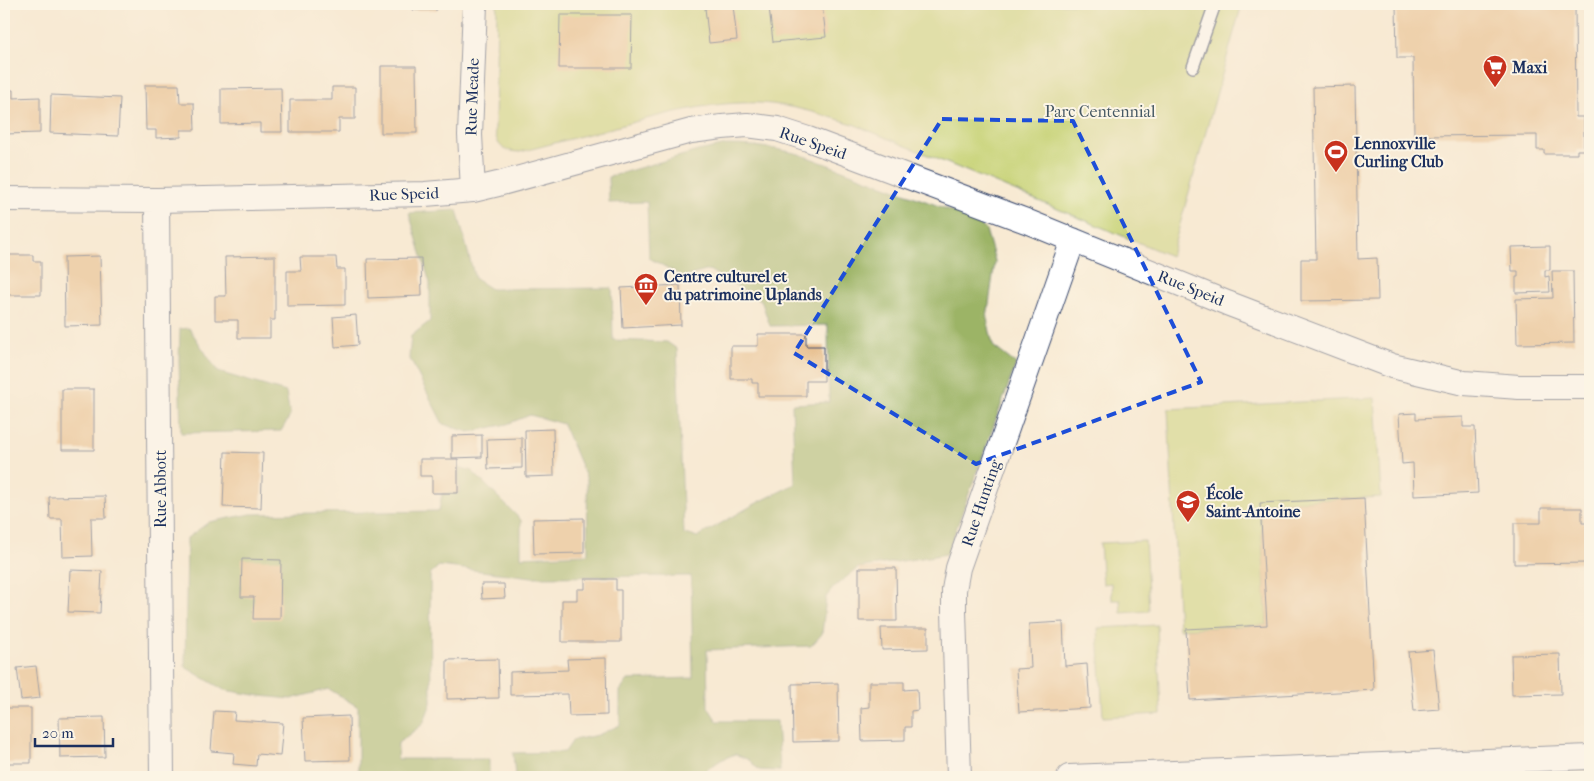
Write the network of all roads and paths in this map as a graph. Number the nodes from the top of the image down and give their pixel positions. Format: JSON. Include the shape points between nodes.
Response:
{"nodes":[{"id":1,"x":475,"y":4,"type":"edge"},
{"id":2,"x":1215,"y":4,"type":"edge"},
{"id":3,"x":1193,"y":67,"type":"dead end"},
{"id":4,"x":473,"y":190,"type":"junction"},
{"id":5,"x":4,"y":199,"type":"edge"},
{"id":6,"x":157,"y":200,"type":"junction"},
{"id":7,"x":1073,"y":240,"type":"junction"},
{"id":8,"x":1590,"y":387,"type":"edge"},
{"id":9,"x":1590,"y":757,"type":"edge"},
{"id":10,"x":162,"y":777,"type":"edge"},
{"id":11,"x":959,"y":777,"type":"edge"},
{"id":12,"x":1069,"y":777,"type":"edge"}],
"edges":[{"from":1,"to":4,"type":"street","name":"Rue Meade","via":[[470,135]]},
{"from":2,"to":3,"type":"lane"},
{"from":4,"to":6,"type":"street","name":"Rue Speid"},
{"from":4,"to":7,"type":"street","name":"Rue Speid","via":[[692,131],[747,125],[777,129],[808,139]]},
{"from":5,"to":6,"type":"street","name":"Rue Speid"},
{"from":6,"to":10,"type":"street","name":"Rue Abbott"},
{"from":7,"to":8,"type":"street","name":"Rue Speid","via":[[1392,366],[1480,385]]},
{"from":7,"to":11,"type":"street","name":"Rue Hunting","via":[[958,568],[954,611]]},
{"from":9,"to":12,"type":"street"}]}
